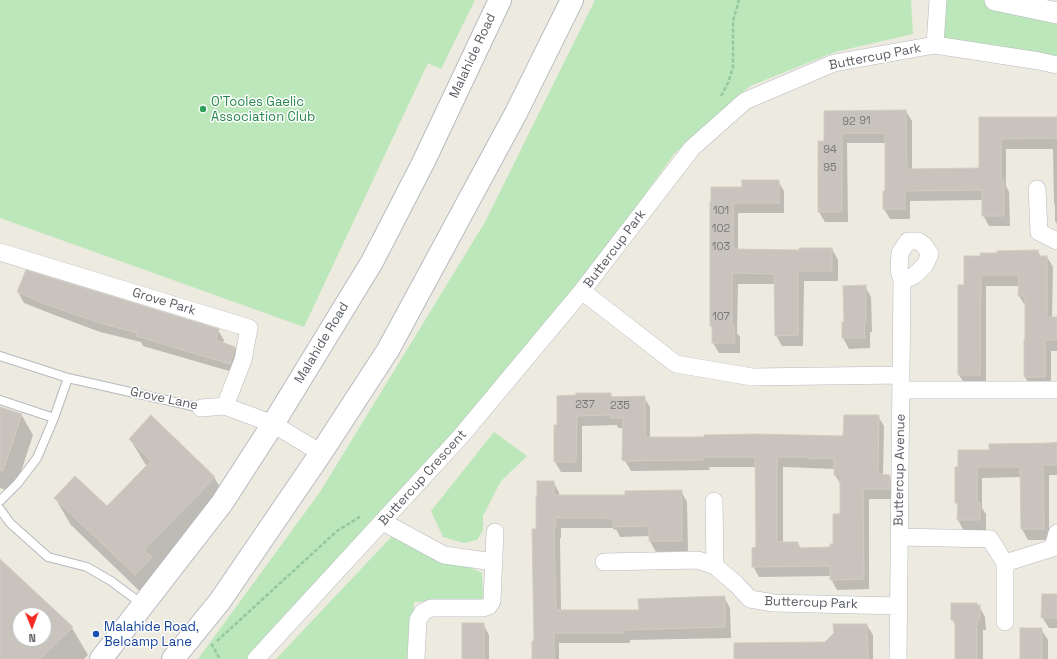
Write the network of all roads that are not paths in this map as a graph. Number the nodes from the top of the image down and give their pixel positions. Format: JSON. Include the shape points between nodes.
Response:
{"nodes":[{"id":1,"x":500,"y":0,"type":"edge"},
{"id":2,"x":572,"y":0,"type":"edge"},
{"id":3,"x":938,"y":0,"type":"edge"},
{"id":4,"x":995,"y":0,"type":"edge"},
{"id":5,"x":1057,"y":13,"type":"edge"},
{"id":6,"x":935,"y":46,"type":"junction"},
{"id":7,"x":1057,"y":66,"type":"edge"},
{"id":8,"x":1036,"y":189,"type":"dead end"},
{"id":9,"x":1057,"y":241,"type":"edge"},
{"id":10,"x":0,"y":252,"type":"edge"},
{"id":11,"x":902,"y":281,"type":"dead end"},
{"id":12,"x":582,"y":291,"type":"junction"},
{"id":13,"x":0,"y":356,"type":"edge"},
{"id":14,"x":68,"y":378,"type":"junction"},
{"id":15,"x":901,"y":383,"type":"junction"},
{"id":16,"x":1057,"y":390,"type":"edge"},
{"id":17,"x":0,"y":400,"type":"edge"},
{"id":18,"x":225,"y":406,"type":"junction"},
{"id":19,"x":201,"y":408,"type":"joint"},
{"id":20,"x":54,"y":418,"type":"junction"},
{"id":21,"x":273,"y":424,"type":"junction"},
{"id":22,"x":321,"y":453,"type":"junction"},
{"id":23,"x":0,"y":501,"type":"edge"},
{"id":24,"x":714,"y":501,"type":"dead end"},
{"id":25,"x":0,"y":509,"type":"edge"},
{"id":26,"x":383,"y":522,"type":"junction"},
{"id":27,"x":495,"y":532,"type":"dead end"},
{"id":28,"x":1057,"y":533,"type":"edge"},
{"id":29,"x":899,"y":538,"type":"junction"},
{"id":30,"x":494,"y":562,"type":"junction"},
{"id":31,"x":604,"y":562,"type":"dead end"},
{"id":32,"x":1005,"y":563,"type":"junction"},
{"id":33,"x":715,"y":566,"type":"junction"},
{"id":34,"x":143,"y":605,"type":"junction"},
{"id":35,"x":898,"y":606,"type":"junction"},
{"id":36,"x":1005,"y":622,"type":"dead end"},
{"id":37,"x":101,"y":659,"type":"edge"},
{"id":38,"x":173,"y":659,"type":"edge"},
{"id":39,"x":256,"y":659,"type":"edge"},
{"id":40,"x":416,"y":659,"type":"edge"},
{"id":41,"x":898,"y":659,"type":"edge"}],
"edges":[{"from":1,"to":21,"type":"main road","name":"Malahide Road","via":[[424,162],[372,262]]},
{"from":2,"to":22,"type":"main road","via":[[516,113],[388,350]]},
{"from":3,"to":6,"type":"street","name":"Buttercup Park"},
{"from":4,"to":5,"type":"street"},
{"from":6,"to":7,"type":"street","name":"Buttercup Park","via":[[1039,61]]},
{"from":6,"to":12,"type":"street","name":"Buttercup Park","via":[[834,63],[745,101],[692,148]]},
{"from":8,"to":9,"type":"street","via":[[1039,232]]},
{"from":10,"to":18,"type":"street","name":"Grove Park","via":[[249,328],[244,360]]},
{"from":11,"to":15,"type":"street","name":"Buttercup Avenue"},
{"from":12,"to":15,"type":"street","name":"Buttercup Park","via":[[676,364],[752,377]]},
{"from":12,"to":26,"type":"street","name":"Buttercup Crescent","via":[[461,436]]},
{"from":13,"to":14,"type":"lane","name":"Grove Lane"},
{"from":14,"to":19,"type":"lane","name":"Grove Lane"},
{"from":14,"to":20,"type":"lane"},
{"from":15,"to":16,"type":"street","name":"Buttercup Park"},
{"from":15,"to":29,"type":"street","name":"Buttercup Avenue"},
{"from":17,"to":20,"type":"lane"},
{"from":18,"to":19,"type":"street","name":"Grove Lane"},
{"from":18,"to":21,"type":"street","name":"Grove Lane"},
{"from":20,"to":23,"type":"lane","via":[[37,458]]},
{"from":21,"to":22,"type":"street","name":"Grove Lane"},
{"from":21,"to":34,"type":"main road","name":"Malahide Road","via":[[222,503]]},
{"from":22,"to":38,"type":"main road","via":[[220,601]]},
{"from":24,"to":33,"type":"street"},
{"from":25,"to":34,"type":"lane","via":[[10,522],[48,557],[87,567]]},
{"from":26,"to":30,"type":"street","via":[[444,555]]},
{"from":26,"to":39,"type":"street","name":"Buttercup Crescent"},
{"from":27,"to":30,"type":"street"},
{"from":28,"to":32,"type":"street","via":[[1053,548]]},
{"from":29,"to":32,"type":"street","via":[[990,539]]},
{"from":29,"to":35,"type":"street","name":"Buttercup Avenue"},
{"from":30,"to":40,"type":"street","via":[[492,601],[489,606],[432,608],[423,612],[418,620]]},
{"from":31,"to":33,"type":"street","name":"Buttercup Park","via":[[698,560]]},
{"from":32,"to":36,"type":"street"},
{"from":33,"to":35,"type":"street","name":"Buttercup Park","via":[[750,599],[774,603]]},
{"from":34,"to":37,"type":"main road","name":"Malahide Road"},
{"from":35,"to":41,"type":"street","name":"Buttercup Avenue"}]}
